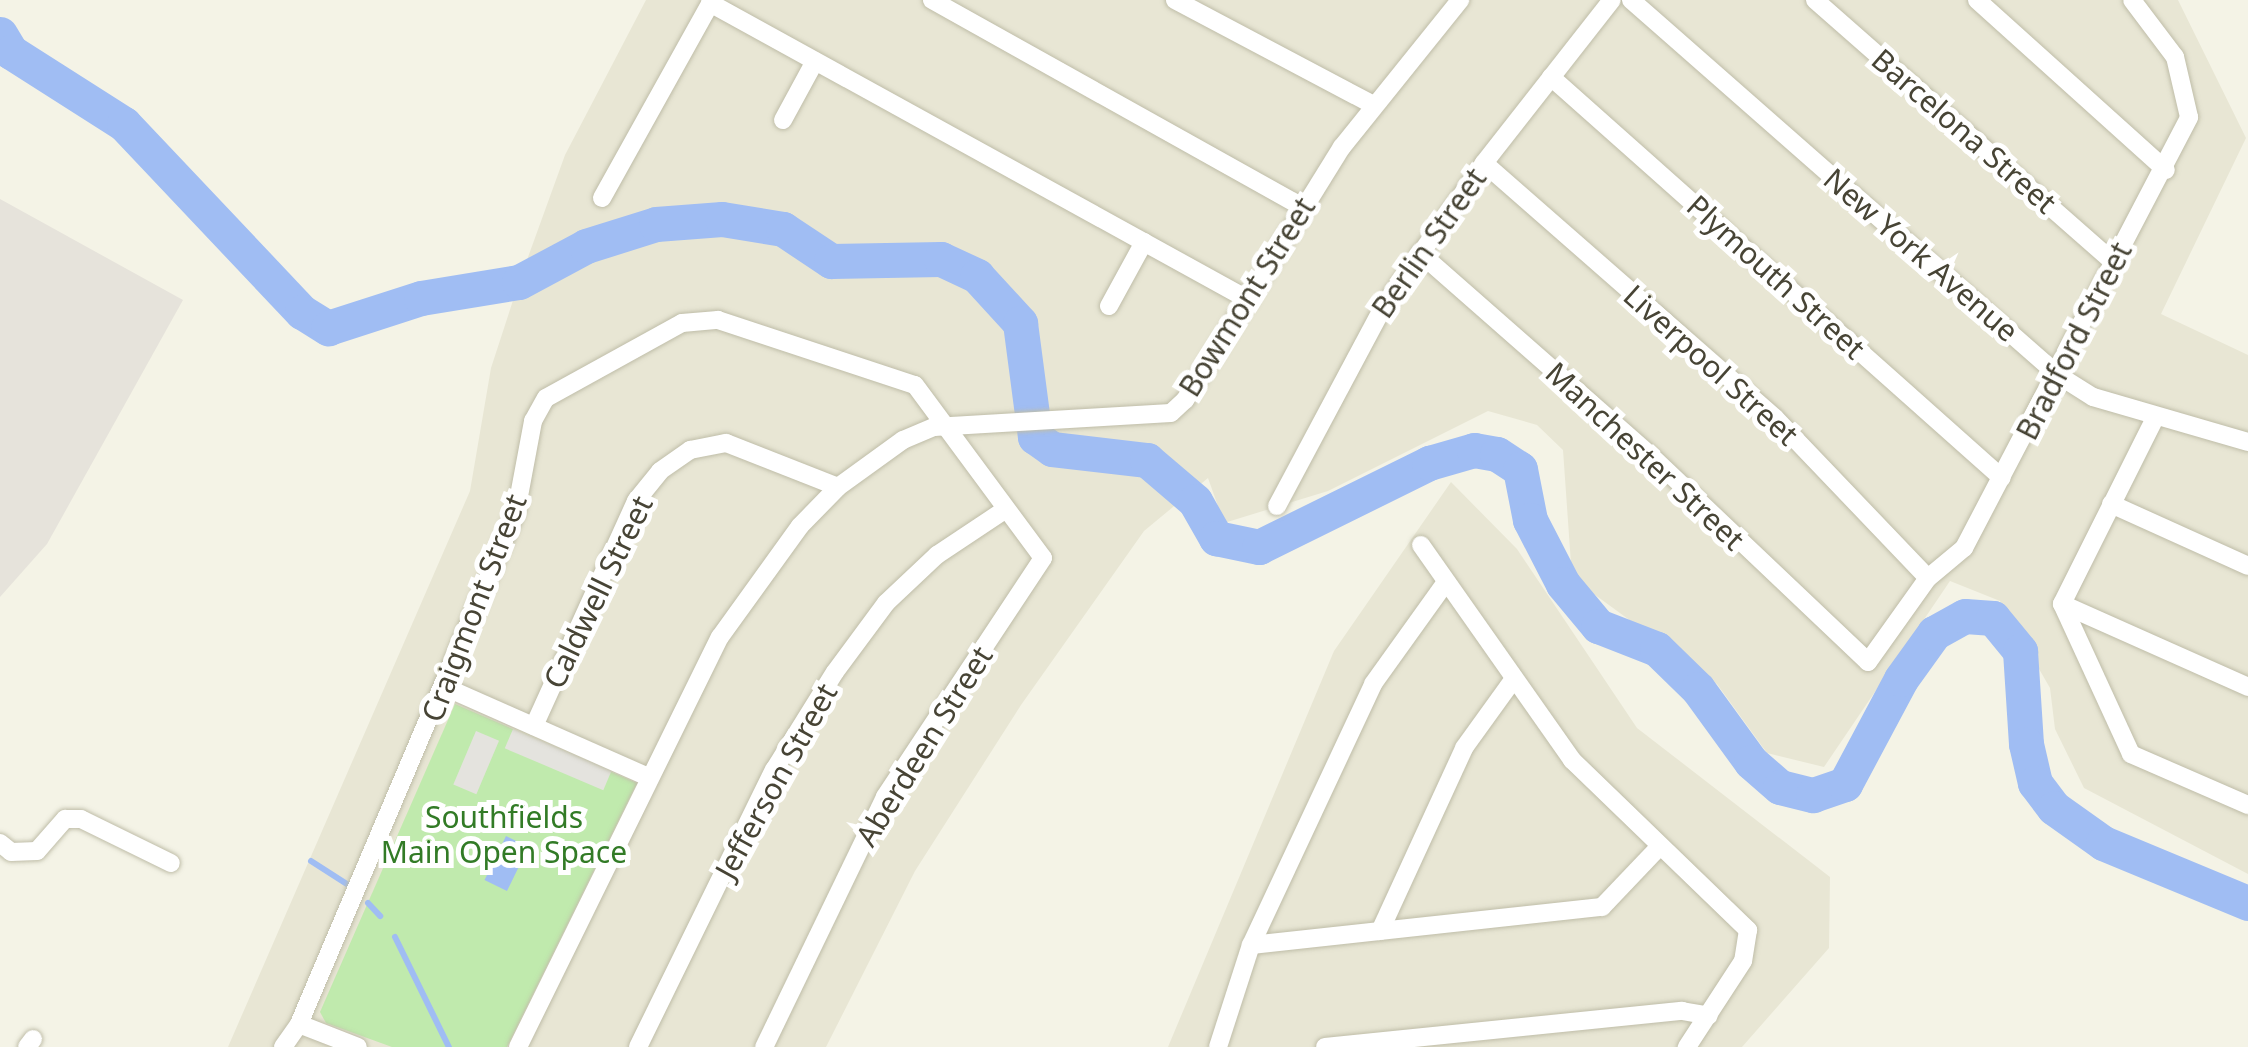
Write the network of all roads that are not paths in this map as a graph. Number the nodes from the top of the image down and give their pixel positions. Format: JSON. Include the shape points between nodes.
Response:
{"nodes":[{"id":1,"x":932,"y":0,"type":"edge"},
{"id":2,"x":1174,"y":0,"type":"edge"},
{"id":3,"x":1460,"y":0,"type":"edge"},
{"id":4,"x":1612,"y":0,"type":"edge"},
{"id":5,"x":1631,"y":0,"type":"edge"},
{"id":6,"x":1815,"y":0,"type":"edge"},
{"id":7,"x":1977,"y":0,"type":"edge"},
{"id":8,"x":2132,"y":0,"type":"edge"},
{"id":9,"x":711,"y":1,"type":"edge"},
{"id":10,"x":816,"y":61,"type":"junction"},
{"id":11,"x":1551,"y":76,"type":"junction"},
{"id":12,"x":1373,"y":106,"type":"junction"},
{"id":13,"x":783,"y":120,"type":"dead end"},
{"id":14,"x":1484,"y":163,"type":"junction"},
{"id":15,"x":2166,"y":170,"type":"junction"},
{"id":16,"x":602,"y":198,"type":"dead end"},
{"id":17,"x":1303,"y":207,"type":"junction"},
{"id":18,"x":1144,"y":242,"type":"junction"},
{"id":19,"x":1420,"y":253,"type":"junction"},
{"id":20,"x":2113,"y":262,"type":"junction"},
{"id":21,"x":1248,"y":300,"type":"junction"},
{"id":22,"x":1109,"y":306,"type":"dead end"},
{"id":23,"x":2058,"y":375,"type":"junction"},
{"id":24,"x":2156,"y":418,"type":"junction"},
{"id":25,"x":951,"y":426,"type":"junction"},
{"id":26,"x":2248,"y":442,"type":"edge"},
{"id":27,"x":2002,"y":478,"type":"junction"},
{"id":28,"x":838,"y":487,"type":"junction"},
{"id":29,"x":2111,"y":504,"type":"junction"},
{"id":30,"x":1277,"y":506,"type":"dead end"},
{"id":31,"x":1004,"y":511,"type":"junction"},
{"id":32,"x":1420,"y":545,"type":"dead end"},
{"id":33,"x":1043,"y":558,"type":"joint"},
{"id":34,"x":2248,"y":566,"type":"edge"},
{"id":35,"x":1928,"y":578,"type":"junction"},
{"id":36,"x":1444,"y":585,"type":"junction"},
{"id":37,"x":2062,"y":604,"type":"junction"},
{"id":38,"x":1868,"y":662,"type":"joint"},
{"id":39,"x":1513,"y":680,"type":"junction"},
{"id":40,"x":2248,"y":687,"type":"edge"},
{"id":41,"x":445,"y":688,"type":"junction"},
{"id":42,"x":534,"y":726,"type":"junction"},
{"id":43,"x":648,"y":777,"type":"junction"},
{"id":44,"x":2248,"y":805,"type":"edge"},
{"id":45,"x":0,"y":844,"type":"edge"},
{"id":46,"x":1660,"y":846,"type":"junction"},
{"id":47,"x":171,"y":864,"type":"dead end"},
{"id":48,"x":1380,"y":930,"type":"junction"},
{"id":49,"x":1251,"y":945,"type":"junction"},
{"id":50,"x":1709,"y":1016,"type":"junction"},
{"id":51,"x":299,"y":1024,"type":"junction"},
{"id":52,"x":283,"y":1047,"type":"edge"},
{"id":53,"x":358,"y":1047,"type":"edge"},
{"id":54,"x":518,"y":1047,"type":"edge"},
{"id":55,"x":638,"y":1047,"type":"edge"},
{"id":56,"x":764,"y":1047,"type":"edge"},
{"id":57,"x":1218,"y":1047,"type":"edge"},
{"id":58,"x":1325,"y":1047,"type":"edge"},
{"id":59,"x":1687,"y":1047,"type":"edge"}],
"edges":[{"from":1,"to":17,"type":"street"},
{"from":2,"to":12,"type":"street"},
{"from":3,"to":12,"type":"street","name":"Bowmont Street"},
{"from":4,"to":11,"type":"street","name":"Berlin Street"},
{"from":5,"to":23,"type":"street","name":"New York Avenue"},
{"from":6,"to":20,"type":"street","name":"Barcelona Street"},
{"from":7,"to":15,"type":"street"},
{"from":8,"to":15,"type":"street","name":"Bradford Street","via":[[2174,58],[2188,118]]},
{"from":9,"to":10,"type":"street"},
{"from":9,"to":16,"type":"street"},
{"from":10,"to":13,"type":"street"},
{"from":10,"to":18,"type":"street"},
{"from":11,"to":14,"type":"street","name":"Berlin Street"},
{"from":11,"to":27,"type":"street","name":"Plymouth Street"},
{"from":12,"to":17,"type":"street","name":"Bowmont Street"},
{"from":14,"to":19,"type":"street","name":"Berlin Street"},
{"from":14,"to":35,"type":"street","name":"Liverpool Street","via":[[1775,418]]},
{"from":15,"to":20,"type":"street","name":"Bradford Street"},
{"from":17,"to":21,"type":"street","name":"Bowmont Street"},
{"from":18,"to":21,"type":"street"},
{"from":18,"to":22,"type":"street"},
{"from":19,"to":30,"type":"street","name":"Berlin Street","via":[[1345,371]]},
{"from":19,"to":38,"type":"street","name":"Manchester Street","via":[[1649,454]]},
{"from":20,"to":23,"type":"street","name":"Bradford Street"},
{"from":21,"to":25,"type":"street","name":"Bowmont Street","via":[[1171,413]]},
{"from":23,"to":24,"type":"street","name":"New York Avenue","via":[[2093,397]]},
{"from":23,"to":27,"type":"street","name":"Bradford Street"},
{"from":24,"to":26,"type":"street","name":"New York Avenue"},
{"from":24,"to":29,"type":"street"},
{"from":25,"to":28,"type":"street","name":"Bowmont Street","via":[[903,440]]},
{"from":25,"to":31,"type":"street","name":"Craigmont Street"},
{"from":25,"to":41,"type":"street","name":"Craigmont Street","via":[[915,385],[718,320],[682,323],[614,356],[546,398],[533,421],[516,512]]},
{"from":27,"to":35,"type":"street","name":"Bradford Street","via":[[1964,548]]},
{"from":28,"to":42,"type":"street","name":"Caldwell Street","via":[[726,443],[690,450],[660,472],[636,501]]},
{"from":28,"to":43,"type":"street","name":"Bowmont Street","via":[[756,580]]},
{"from":29,"to":34,"type":"street"},
{"from":29,"to":37,"type":"street"},
{"from":31,"to":33,"type":"street","name":"Craigmont Street"},
{"from":31,"to":55,"type":"street","name":"Jefferson Street","via":[[937,555],[886,603],[835,672],[774,770]]},
{"from":32,"to":36,"type":"street"},
{"from":33,"to":56,"type":"street","name":"Aberdeen Street","via":[[885,797]]},
{"from":35,"to":38,"type":"street","name":"Bradford Street"},
{"from":36,"to":39,"type":"street"},
{"from":36,"to":49,"type":"street","via":[[1372,684]]},
{"from":37,"to":40,"type":"street"},
{"from":37,"to":44,"type":"street","via":[[2131,754]]},
{"from":39,"to":46,"type":"street","via":[[1572,760]]},
{"from":39,"to":48,"type":"street","via":[[1464,748]]},
{"from":41,"to":42,"type":"street"},
{"from":41,"to":51,"type":"street","name":"Craigmont Street"},
{"from":42,"to":43,"type":"street"},
{"from":43,"to":54,"type":"street","name":"Bowmont Street"},
{"from":45,"to":47,"type":"street","via":[[11,852],[37,851],[65,819],[81,819]]},
{"from":46,"to":48,"type":"street","via":[[1602,908]]},
{"from":46,"to":50,"type":"street","via":[[1748,930],[1743,961]]},
{"from":48,"to":49,"type":"street"},
{"from":49,"to":57,"type":"street"},
{"from":50,"to":58,"type":"street","via":[[1682,1010]]},
{"from":50,"to":59,"type":"street"},
{"from":51,"to":52,"type":"street","name":"Craigmont Street"},
{"from":51,"to":53,"type":"street"}]}
